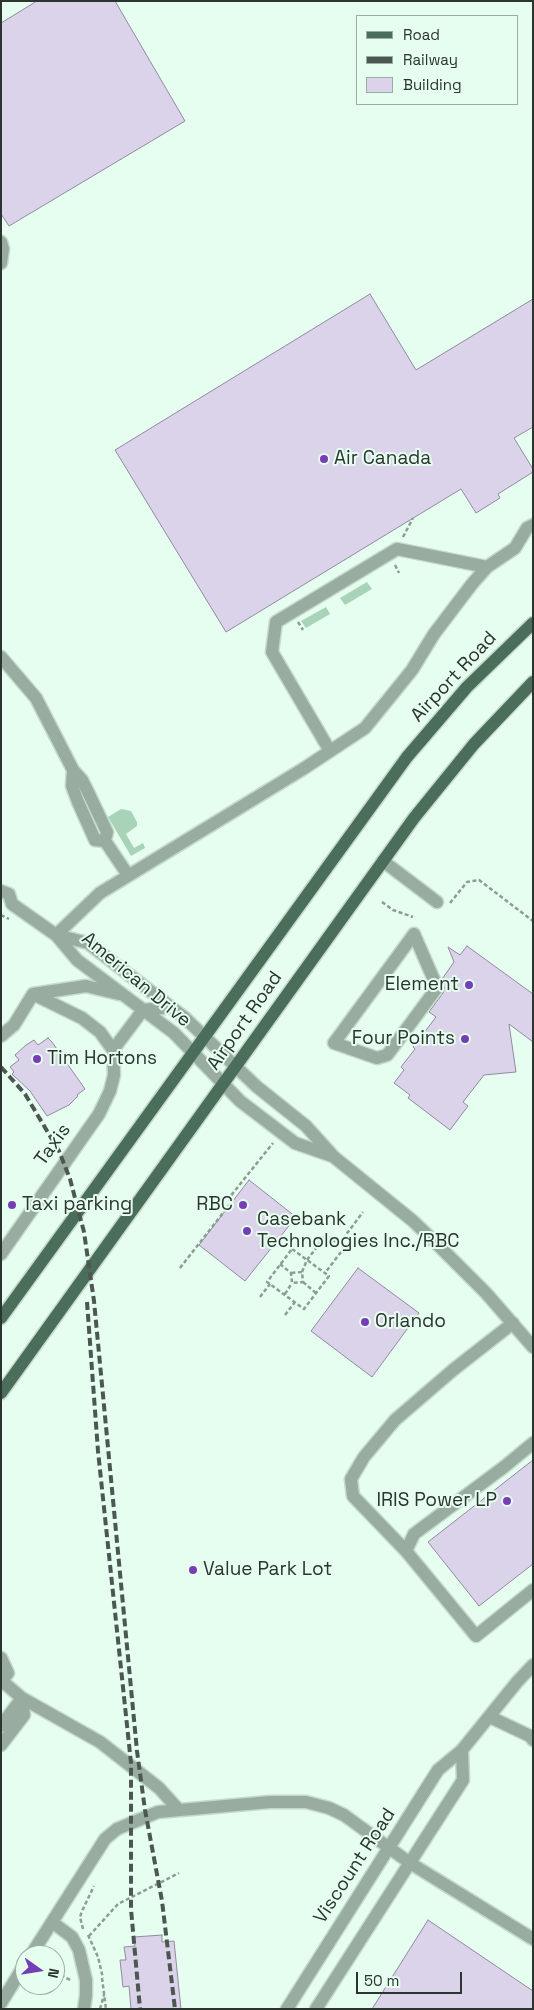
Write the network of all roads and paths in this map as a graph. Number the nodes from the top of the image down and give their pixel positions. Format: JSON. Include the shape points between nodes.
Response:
{"nodes":[{"id":1,"x":1,"y":242,"type":"edge"},
{"id":2,"x":1,"y":263,"type":"edge"},
{"id":3,"x":533,"y":525,"type":"edge"},
{"id":4,"x":395,"y":566,"type":"dead end"},
{"id":5,"x":487,"y":567,"type":"junction"},
{"id":6,"x":399,"y":573,"type":"dead end"},
{"id":7,"x":533,"y":623,"type":"edge"},
{"id":8,"x":300,"y":625,"type":"dead end"},
{"id":9,"x":303,"y":630,"type":"dead end"},
{"id":10,"x":1,"y":657,"type":"edge"},
{"id":11,"x":533,"y":682,"type":"edge"},
{"id":12,"x":330,"y":750,"type":"junction"},
{"id":13,"x":383,"y":861,"type":"junction"},
{"id":14,"x":128,"y":875,"type":"junction"},
{"id":15,"x":1,"y":891,"type":"edge"},
{"id":16,"x":382,"y":902,"type":"dead end"},
{"id":17,"x":7,"y":904,"type":"edge"},
{"id":18,"x":442,"y":905,"type":"joint"},
{"id":19,"x":413,"y":917,"type":"dead end"},
{"id":20,"x":533,"y":921,"type":"edge"},
{"id":21,"x":414,"y":934,"type":"joint"},
{"id":22,"x":56,"y":936,"type":"junction"},
{"id":23,"x":33,"y":994,"type":"junction"},
{"id":24,"x":123,"y":995,"type":"junction"},
{"id":25,"x":171,"y":1007,"type":"junction"},
{"id":26,"x":143,"y":1010,"type":"junction"},
{"id":27,"x":1,"y":1036,"type":"edge"},
{"id":28,"x":203,"y":1037,"type":"junction"},
{"id":29,"x":113,"y":1050,"type":"junction"},
{"id":30,"x":192,"y":1052,"type":"junction"},
{"id":31,"x":235,"y":1068,"type":"junction"},
{"id":32,"x":224,"y":1084,"type":"junction"},
{"id":33,"x":274,"y":1141,"type":"dead end"},
{"id":34,"x":334,"y":1157,"type":"junction"},
{"id":35,"x":363,"y":1212,"type":"dead end"},
{"id":36,"x":339,"y":1244,"type":"junction"},
{"id":37,"x":1,"y":1254,"type":"edge"},
{"id":38,"x":307,"y":1260,"type":"junction"},
{"id":39,"x":280,"y":1264,"type":"junction"},
{"id":40,"x":180,"y":1268,"type":"dead end"},
{"id":41,"x":302,"y":1272,"type":"junction"},
{"id":42,"x":325,"y":1273,"type":"junction"},
{"id":43,"x":291,"y":1274,"type":"junction"},
{"id":44,"x":303,"y":1282,"type":"junction"},
{"id":45,"x":292,"y":1283,"type":"junction"},
{"id":46,"x":270,"y":1284,"type":"junction"},
{"id":47,"x":316,"y":1293,"type":"junction"},
{"id":48,"x":284,"y":1295,"type":"junction"},
{"id":49,"x":260,"y":1297,"type":"dead end"},
{"id":50,"x":295,"y":1302,"type":"junction"},
{"id":51,"x":285,"y":1315,"type":"dead end"},
{"id":52,"x":1,"y":1318,"type":"edge"},
{"id":53,"x":513,"y":1324,"type":"junction"},
{"id":54,"x":533,"y":1347,"type":"edge"},
{"id":55,"x":1,"y":1393,"type":"edge"},
{"id":56,"x":533,"y":1443,"type":"edge"},
{"id":57,"x":406,"y":1551,"type":"junction"},
{"id":58,"x":533,"y":1590,"type":"edge"},
{"id":59,"x":1,"y":1658,"type":"edge"},
{"id":60,"x":533,"y":1665,"type":"edge"},
{"id":61,"x":3,"y":1677,"type":"edge"},
{"id":62,"x":22,"y":1698,"type":"junction"},
{"id":63,"x":1,"y":1711,"type":"edge"},
{"id":64,"x":490,"y":1717,"type":"junction"},
{"id":65,"x":1,"y":1726,"type":"edge"},
{"id":66,"x":532,"y":1737,"type":"edge"},
{"id":67,"x":1,"y":1745,"type":"edge"},
{"id":68,"x":462,"y":1750,"type":"junction"},
{"id":69,"x":178,"y":1810,"type":"junction"},
{"id":70,"x":389,"y":1847,"type":"junction"},
{"id":71,"x":410,"y":1863,"type":"junction"},
{"id":72,"x":179,"y":1873,"type":"dead end"},
{"id":73,"x":94,"y":1886,"type":"dead end"},
{"id":74,"x":52,"y":1922,"type":"junction"},
{"id":75,"x":88,"y":1936,"type":"junction"},
{"id":76,"x":533,"y":1939,"type":"edge"},
{"id":77,"x":37,"y":1945,"type":"edge"},
{"id":78,"x":65,"y":1977,"type":"edge"},
{"id":79,"x":103,"y":1978,"type":"junction"},
{"id":80,"x":98,"y":1979,"type":"dead end"},
{"id":81,"x":15,"y":1980,"type":"edge"},
{"id":82,"x":74,"y":1982,"type":"dead end"},
{"id":83,"x":104,"y":1993,"type":"junction"},
{"id":84,"x":1,"y":2002,"type":"edge"},
{"id":85,"x":84,"y":2009,"type":"edge"},
{"id":86,"x":100,"y":2009,"type":"edge"},
{"id":87,"x":106,"y":2009,"type":"edge"},
{"id":88,"x":287,"y":2009,"type":"edge"},
{"id":89,"x":316,"y":2009,"type":"edge"}],
"edges":[{"from":1,"to":2,"type":"street"},
{"from":3,"to":5,"type":"street","via":[[527,528],[515,548]]},
{"from":4,"to":6,"type":"path"},
{"from":5,"to":12,"type":"street","via":[[365,728]]},
{"from":5,"to":12,"type":"street","via":[[397,549],[276,622],[272,652]]},
{"from":7,"to":28,"type":"main road","name":"Airport Road","via":[[467,687],[407,757]]},
{"from":8,"to":9,"type":"path"},
{"from":10,"to":14,"type":"street","via":[[36,698],[73,770],[72,786],[95,840],[105,841]]},
{"from":11,"to":13,"type":"main road","name":"Airport Road","via":[[474,744]]},
{"from":12,"to":14,"type":"street"},
{"from":13,"to":18,"type":"street"},
{"from":13,"to":31,"type":"main road","name":"Airport Road"},
{"from":14,"to":22,"type":"street","via":[[100,892]]},
{"from":15,"to":17,"type":"street","via":[[9,894]]},
{"from":16,"to":19,"type":"path"},
{"from":17,"to":22,"type":"street"},
{"from":18,"to":20,"type":"path","via":[[467,882],[479,880]]},
{"from":21,"to":21,"type":"street","via":[[436,989],[386,1055],[377,1058],[334,1043]]},
{"from":22,"to":24,"type":"street","name":"American Drive","via":[[78,960]]},
{"from":22,"to":25,"type":"street","name":"American Drive","via":[[88,943]]},
{"from":23,"to":24,"type":"street","via":[[86,986]]},
{"from":23,"to":27,"type":"street","via":[[14,1025]]},
{"from":23,"to":29,"type":"street","via":[[82,1018],[100,1032]]},
{"from":24,"to":26,"type":"street","name":"American Drive"},
{"from":25,"to":26,"type":"street"},
{"from":25,"to":28,"type":"street","name":"American Drive"},
{"from":26,"to":29,"type":"street"},
{"from":26,"to":30,"type":"street","name":"American Drive","via":[[174,1033]]},
{"from":28,"to":30,"type":"main road","name":"Airport Road"},
{"from":28,"to":31,"type":"street","name":"American Drive"},
{"from":29,"to":37,"type":"street","name":"Taxis","via":[[114,1075],[99,1114]]},
{"from":30,"to":32,"type":"street","name":"American Drive"},
{"from":30,"to":52,"type":"main road","name":"Airport Road"},
{"from":31,"to":32,"type":"main road","name":"Airport Road"},
{"from":31,"to":34,"type":"street","name":"American Drive","via":[[306,1126]]},
{"from":32,"to":34,"type":"street","name":"American Drive","via":[[240,1101],[295,1143]]},
{"from":32,"to":55,"type":"main road","name":"Airport Road"},
{"from":33,"to":40,"type":"path"},
{"from":34,"to":53,"type":"street","name":"American Drive","via":[[419,1227]]},
{"from":35,"to":36,"type":"path"},
{"from":36,"to":38,"type":"path","via":[[326,1234]]},
{"from":36,"to":42,"type":"path","via":[[344,1248]]},
{"from":38,"to":39,"type":"path","via":[[292,1249]]},
{"from":38,"to":41,"type":"path"},
{"from":38,"to":42,"type":"path"},
{"from":39,"to":43,"type":"path"},
{"from":39,"to":46,"type":"path","via":[[267,1282]]},
{"from":41,"to":43,"type":"path"},
{"from":41,"to":44,"type":"path"},
{"from":42,"to":47,"type":"path","via":[[329,1276]]},
{"from":43,"to":45,"type":"path"},
{"from":44,"to":45,"type":"path"},
{"from":44,"to":47,"type":"path"},
{"from":45,"to":48,"type":"path"},
{"from":46,"to":48,"type":"path"},
{"from":46,"to":49,"type":"path"},
{"from":47,"to":50,"type":"path","via":[[304,1309]]},
{"from":48,"to":50,"type":"path"},
{"from":50,"to":51,"type":"path"},
{"from":53,"to":54,"type":"street","name":"American Drive"},
{"from":53,"to":57,"type":"street","via":[[395,1420],[364,1457],[351,1479],[354,1496]]},
{"from":56,"to":57,"type":"street","via":[[414,1534]]},
{"from":57,"to":58,"type":"street","via":[[476,1636]]},
{"from":59,"to":61,"type":"street"},
{"from":60,"to":64,"type":"street","name":"Viscount Road"},
{"from":61,"to":62,"type":"street"},
{"from":62,"to":63,"type":"street"},
{"from":62,"to":65,"type":"street"},
{"from":62,"to":67,"type":"street","via":[[24,1715]]},
{"from":62,"to":69,"type":"street","via":[[100,1742],[160,1788]]},
{"from":64,"to":66,"type":"street"},
{"from":64,"to":68,"type":"street","name":"Viscount Road"},
{"from":68,"to":70,"type":"street","name":"Viscount Road","via":[[438,1770]]},
{"from":68,"to":71,"type":"street","via":[[463,1780]]},
{"from":69,"to":70,"type":"street","via":[[306,1802],[344,1815]]},
{"from":69,"to":74,"type":"street","via":[[141,1818],[117,1829],[105,1839]]},
{"from":70,"to":71,"type":"street"},
{"from":70,"to":88,"type":"street","name":"Viscount Road"},
{"from":71,"to":76,"type":"street"},
{"from":71,"to":89,"type":"street"},
{"from":72,"to":75,"type":"path","via":[[118,1904]]},
{"from":73,"to":75,"type":"path","via":[[80,1917]]},
{"from":74,"to":77,"type":"street"},
{"from":74,"to":85,"type":"street","via":[[72,1937],[79,1950],[86,1980]]},
{"from":75,"to":79,"type":"path"},
{"from":78,"to":82,"type":"path"},
{"from":79,"to":80,"type":"path"},
{"from":79,"to":83,"type":"path"},
{"from":81,"to":84,"type":"street"},
{"from":83,"to":86,"type":"path"},
{"from":83,"to":87,"type":"path"}]}
